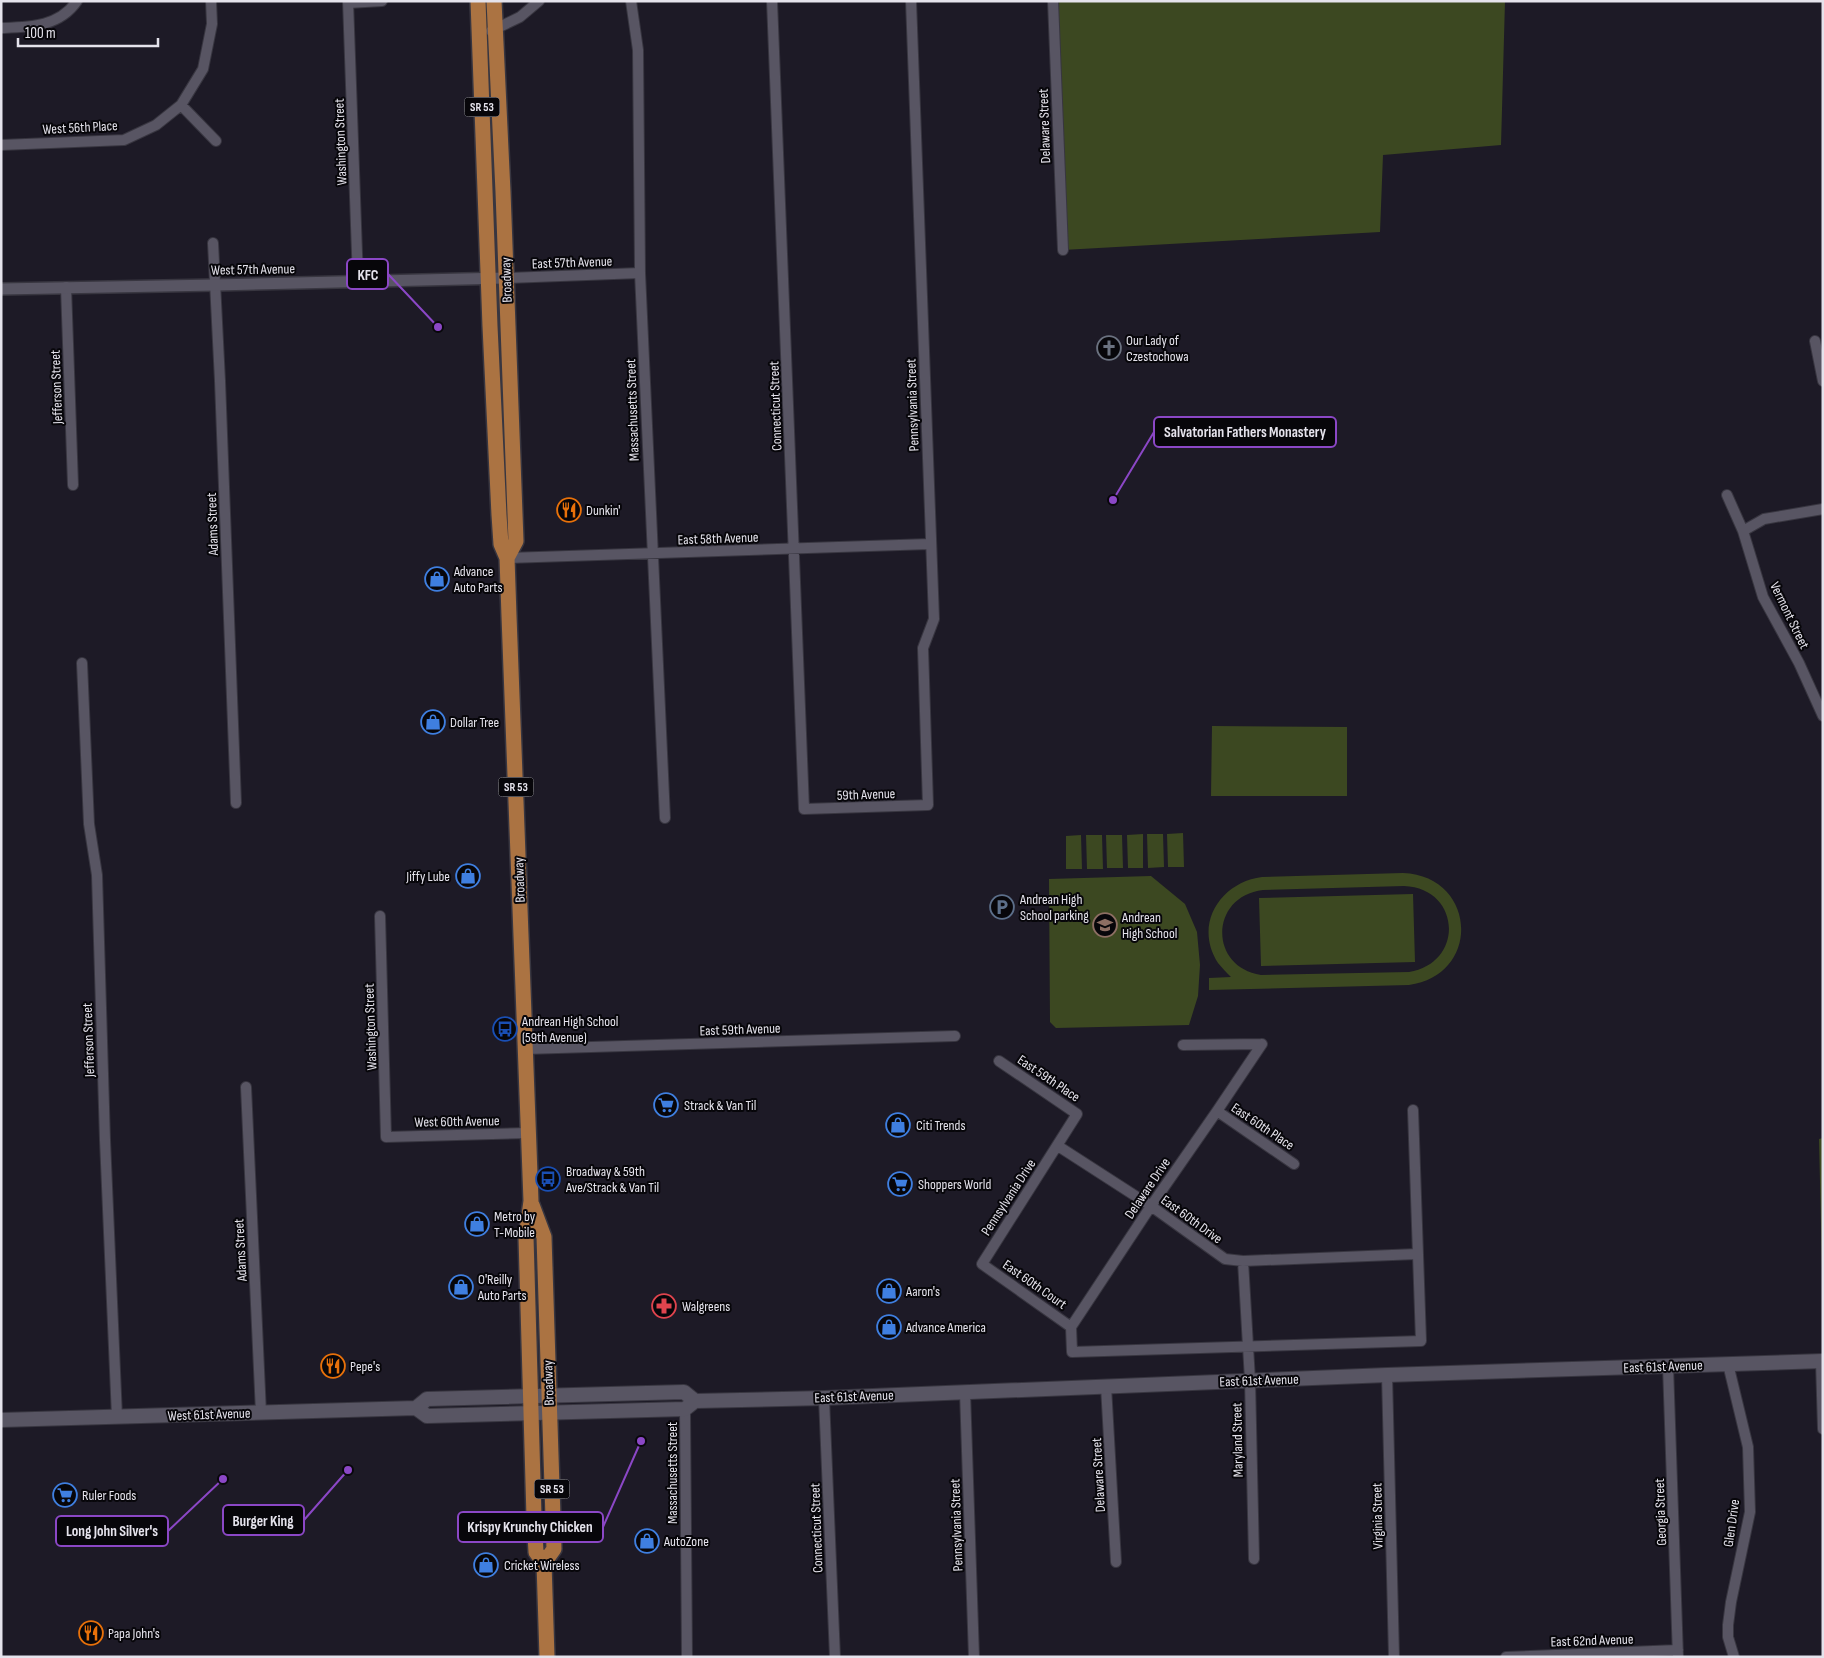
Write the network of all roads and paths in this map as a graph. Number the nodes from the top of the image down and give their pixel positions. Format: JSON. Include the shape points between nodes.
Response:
{"nodes":[{"id":1,"x":77,"y":1,"type":"edge"},
{"id":2,"x":211,"y":1,"type":"edge"},
{"id":3,"x":382,"y":1,"type":"edge"},
{"id":4,"x":478,"y":1,"type":"edge"},
{"id":5,"x":494,"y":1,"type":"edge"},
{"id":6,"x":539,"y":1,"type":"edge"},
{"id":7,"x":631,"y":1,"type":"edge"},
{"id":8,"x":772,"y":1,"type":"edge"},
{"id":9,"x":912,"y":1,"type":"edge"},
{"id":10,"x":1053,"y":1,"type":"edge"},
{"id":11,"x":348,"y":2,"type":"edge"},
{"id":12,"x":1,"y":28,"type":"edge"},
{"id":13,"x":495,"y":29,"type":"junction"},
{"id":14,"x":479,"y":36,"type":"junction"},
{"id":15,"x":181,"y":105,"type":"junction"},
{"id":16,"x":216,"y":141,"type":"dead end"},
{"id":17,"x":1,"y":145,"type":"edge"},
{"id":18,"x":213,"y":243,"type":"dead end"},
{"id":19,"x":1063,"y":250,"type":"dead end"},
{"id":20,"x":640,"y":273,"type":"junction"},
{"id":21,"x":488,"y":278,"type":"junction"},
{"id":22,"x":505,"y":278,"type":"junction"},
{"id":23,"x":358,"y":281,"type":"junction"},
{"id":24,"x":216,"y":286,"type":"junction"},
{"id":25,"x":66,"y":287,"type":"junction"},
{"id":26,"x":1,"y":288,"type":"edge"},
{"id":27,"x":1815,"y":341,"type":"dead end"},
{"id":28,"x":1823,"y":381,"type":"edge"},
{"id":29,"x":73,"y":485,"type":"dead end"},
{"id":30,"x":1727,"y":495,"type":"dead end"},
{"id":31,"x":1823,"y":509,"type":"edge"},
{"id":32,"x":1743,"y":531,"type":"junction"},
{"id":33,"x":930,"y":544,"type":"junction"},
{"id":34,"x":794,"y":550,"type":"junction"},
{"id":35,"x":652,"y":554,"type":"junction"},
{"id":36,"x":507,"y":558,"type":"junction"},
{"id":37,"x":82,"y":663,"type":"dead end"},
{"id":38,"x":1823,"y":716,"type":"edge"},
{"id":39,"x":236,"y":803,"type":"dead end"},
{"id":40,"x":928,"y":805,"type":"joint"},
{"id":41,"x":804,"y":809,"type":"joint"},
{"id":42,"x":665,"y":818,"type":"dead end"},
{"id":43,"x":380,"y":916,"type":"dead end"},
{"id":44,"x":955,"y":1036,"type":"dead end"},
{"id":45,"x":1183,"y":1045,"type":"dead end"},
{"id":46,"x":525,"y":1049,"type":"junction"},
{"id":47,"x":999,"y":1061,"type":"dead end"},
{"id":48,"x":246,"y":1087,"type":"dead end"},
{"id":49,"x":1413,"y":1110,"type":"dead end"},
{"id":50,"x":1217,"y":1111,"type":"junction"},
{"id":51,"x":528,"y":1133,"type":"junction"},
{"id":52,"x":386,"y":1137,"type":"joint"},
{"id":53,"x":1058,"y":1146,"type":"junction"},
{"id":54,"x":1294,"y":1164,"type":"dead end"},
{"id":55,"x":531,"y":1202,"type":"junction"},
{"id":56,"x":1151,"y":1206,"type":"junction"},
{"id":57,"x":1416,"y":1254,"type":"junction"},
{"id":58,"x":1243,"y":1261,"type":"junction"},
{"id":59,"x":982,"y":1264,"type":"joint"},
{"id":60,"x":1071,"y":1327,"type":"junction"},
{"id":61,"x":1248,"y":1347,"type":"junction"},
{"id":62,"x":1822,"y":1361,"type":"edge"},
{"id":63,"x":1728,"y":1364,"type":"junction"},
{"id":64,"x":1668,"y":1366,"type":"junction"},
{"id":65,"x":1387,"y":1375,"type":"junction"},
{"id":66,"x":1250,"y":1380,"type":"junction"},
{"id":67,"x":1106,"y":1386,"type":"junction"},
{"id":68,"x":965,"y":1392,"type":"junction"},
{"id":69,"x":548,"y":1396,"type":"junction"},
{"id":70,"x":531,"y":1397,"type":"junction"},
{"id":71,"x":824,"y":1398,"type":"junction"},
{"id":72,"x":690,"y":1405,"type":"junction"},
{"id":73,"x":416,"y":1408,"type":"junction"},
{"id":74,"x":549,"y":1412,"type":"junction"},
{"id":75,"x":261,"y":1413,"type":"junction"},
{"id":76,"x":531,"y":1413,"type":"junction"},
{"id":77,"x":117,"y":1417,"type":"junction"},
{"id":78,"x":1,"y":1420,"type":"edge"},
{"id":79,"x":1823,"y":1429,"type":"edge"},
{"id":80,"x":1254,"y":1559,"type":"dead end"},
{"id":81,"x":1116,"y":1562,"type":"dead end"},
{"id":82,"x":544,"y":1563,"type":"junction"},
{"id":83,"x":1678,"y":1654,"type":"edge"},
{"id":84,"x":547,"y":1657,"type":"edge"},
{"id":85,"x":686,"y":1657,"type":"edge"},
{"id":86,"x":835,"y":1657,"type":"edge"},
{"id":87,"x":974,"y":1657,"type":"edge"},
{"id":88,"x":1394,"y":1657,"type":"edge"},
{"id":89,"x":1506,"y":1657,"type":"edge"},
{"id":90,"x":1734,"y":1657,"type":"edge"}],
"edges":[{"from":1,"to":12,"type":"street","via":[[56,20],[32,27]]},
{"from":2,"to":15,"type":"street","via":[[212,24],[203,69]]},
{"from":3,"to":11,"type":"street"},
{"from":4,"to":14,"type":"main road","name":"Broadway","number":"SR 53"},
{"from":5,"to":13,"type":"main road","name":"Broadway","number":"SR 53"},
{"from":6,"to":13,"type":"street","via":[[520,17]]},
{"from":7,"to":20,"type":"street","name":"Massachusetts Street","via":[[638,50]]},
{"from":8,"to":34,"type":"street","name":"Connecticut Street"},
{"from":9,"to":33,"type":"street","name":"Pennsylvania Street"},
{"from":10,"to":19,"type":"street","name":"Delaware Street"},
{"from":11,"to":23,"type":"street","name":"Washington Street"},
{"from":13,"to":14,"type":"street"},
{"from":13,"to":22,"type":"main road","name":"Broadway","number":"SR 53"},
{"from":14,"to":21,"type":"main road","name":"Broadway","number":"SR 53"},
{"from":15,"to":16,"type":"street"},
{"from":15,"to":17,"type":"street","name":"West 56th Place","via":[[156,125],[124,140]]},
{"from":18,"to":24,"type":"street","name":"Adams Street"},
{"from":20,"to":22,"type":"street","name":"East 57th Avenue"},
{"from":20,"to":35,"type":"street","name":"Massachusetts Street"},
{"from":21,"to":22,"type":"street","name":"West 57th Avenue"},
{"from":21,"to":23,"type":"street","name":"West 57th Avenue"},
{"from":21,"to":36,"type":"main road","name":"Broadway","number":"SR 53","via":[[501,544]]},
{"from":22,"to":36,"type":"main road","name":"Broadway","number":"SR 53","via":[[516,541]]},
{"from":23,"to":24,"type":"street","name":"West 57th Avenue"},
{"from":24,"to":25,"type":"street","name":"West 57th Avenue"},
{"from":24,"to":39,"type":"street","name":"Adams Street"},
{"from":25,"to":26,"type":"street","name":"West 57th Avenue"},
{"from":25,"to":29,"type":"street","name":"Jefferson Street"},
{"from":27,"to":28,"type":"street"},
{"from":30,"to":32,"type":"street","name":"Vermont Street"},
{"from":31,"to":32,"type":"street","via":[[1764,519]]},
{"from":32,"to":38,"type":"street","name":"Vermont Street","via":[[1763,597]]},
{"from":33,"to":34,"type":"street","name":"East 58th Avenue"},
{"from":33,"to":40,"type":"street","name":"Pennsylvania Street","via":[[934,620],[923,648]]},
{"from":34,"to":35,"type":"street","name":"East 58th Avenue"},
{"from":34,"to":41,"type":"street","name":"Connecticut Street"},
{"from":35,"to":36,"type":"street","name":"East 58th Avenue"},
{"from":35,"to":42,"type":"street","name":"Massachusetts Street"},
{"from":36,"to":46,"type":"main road","name":"Broadway","number":"SR 53"},
{"from":37,"to":77,"type":"street","name":"Jefferson Street","via":[[89,824],[97,874]]},
{"from":40,"to":41,"type":"street","name":"59th Avenue"},
{"from":43,"to":52,"type":"street","name":"Washington Street"},
{"from":44,"to":46,"type":"street","name":"East 59th Avenue"},
{"from":45,"to":50,"type":"street","name":"Delaware Drive","via":[[1262,1044]]},
{"from":46,"to":51,"type":"main road","name":"Broadway","number":"SR 53"},
{"from":47,"to":53,"type":"street","name":"East 59th Place","via":[[1077,1114]]},
{"from":48,"to":75,"type":"street","name":"Adams Street"},
{"from":49,"to":57,"type":"street"},
{"from":50,"to":54,"type":"street","name":"East 60th Place"},
{"from":50,"to":56,"type":"street","name":"Delaware Drive"},
{"from":51,"to":52,"type":"street","name":"West 60th Avenue"},
{"from":51,"to":55,"type":"main road","name":"Broadway","number":"SR 53"},
{"from":53,"to":56,"type":"street","name":"East 60th Drive"},
{"from":53,"to":59,"type":"street","name":"Pennsylvania Drive"},
{"from":55,"to":69,"type":"main road","name":"Broadway","number":"SR 53","via":[[544,1237]]},
{"from":55,"to":70,"type":"main road","name":"Broadway","number":"SR 53","via":[[526,1237]]},
{"from":56,"to":58,"type":"street","name":"East 60th Drive","via":[[1225,1259]]},
{"from":56,"to":60,"type":"street","name":"Delaware Drive"},
{"from":57,"to":58,"type":"street","name":"East 60th Drive"},
{"from":57,"to":61,"type":"street","via":[[1420,1341]]},
{"from":58,"to":61,"type":"street","name":"Maryland Street"},
{"from":59,"to":60,"type":"street","name":"East 60th Court"},
{"from":60,"to":61,"type":"street","via":[[1072,1352]]},
{"from":61,"to":66,"type":"street","name":"Maryland Street"},
{"from":62,"to":63,"type":"main road","name":"East 61st Avenue"},
{"from":62,"to":79,"type":"street"},
{"from":63,"to":64,"type":"main road","name":"East 61st Avenue"},
{"from":63,"to":90,"type":"street","name":"Glen Drive","via":[[1748,1447],[1750,1512],[1728,1625]]},
{"from":64,"to":65,"type":"main road","name":"East 61st Avenue"},
{"from":64,"to":83,"type":"street","name":"Georgia Street"},
{"from":65,"to":66,"type":"main road","name":"East 61st Avenue"},
{"from":65,"to":88,"type":"street","name":"Virginia Street"},
{"from":66,"to":67,"type":"main road","name":"East 61st Avenue"},
{"from":66,"to":80,"type":"street","name":"Maryland Street"},
{"from":67,"to":68,"type":"main road","name":"East 61st Avenue"},
{"from":67,"to":81,"type":"street","name":"Delaware Street"},
{"from":68,"to":71,"type":"main road","name":"East 61st Avenue"},
{"from":68,"to":87,"type":"street","name":"Pennsylvania Street"},
{"from":69,"to":70,"type":"main road","name":"East 61st Avenue"},
{"from":69,"to":72,"type":"main road","name":"East 61st Avenue","via":[[684,1392]]},
{"from":69,"to":74,"type":"main road","name":"Broadway","number":"SR 53"},
{"from":70,"to":73,"type":"main road","name":"West 61st Avenue","via":[[427,1399]]},
{"from":70,"to":76,"type":"main road","name":"Broadway","number":"SR 53"},
{"from":71,"to":72,"type":"main road","name":"East 61st Avenue"},
{"from":71,"to":86,"type":"street","name":"Connecticut Street"},
{"from":72,"to":74,"type":"main road","name":"East 61st Avenue"},
{"from":72,"to":85,"type":"street","name":"Massachusetts Street"},
{"from":73,"to":75,"type":"main road","name":"West 61st Avenue"},
{"from":73,"to":76,"type":"main road","name":"West 61st Avenue","via":[[427,1416]]},
{"from":74,"to":76,"type":"main road","name":"West 61st Avenue"},
{"from":74,"to":82,"type":"main road","name":"Broadway","number":"SR 53","via":[[554,1549]]},
{"from":75,"to":77,"type":"main road","name":"West 61st Avenue"},
{"from":76,"to":82,"type":"main road","name":"Broadway","number":"SR 53","via":[[536,1552]]},
{"from":77,"to":78,"type":"main road","name":"West 61st Avenue"},
{"from":82,"to":84,"type":"main road","name":"Broadway","number":"SR 53"},
{"from":83,"to":89,"type":"street","name":"East 62nd Avenue"}]}
